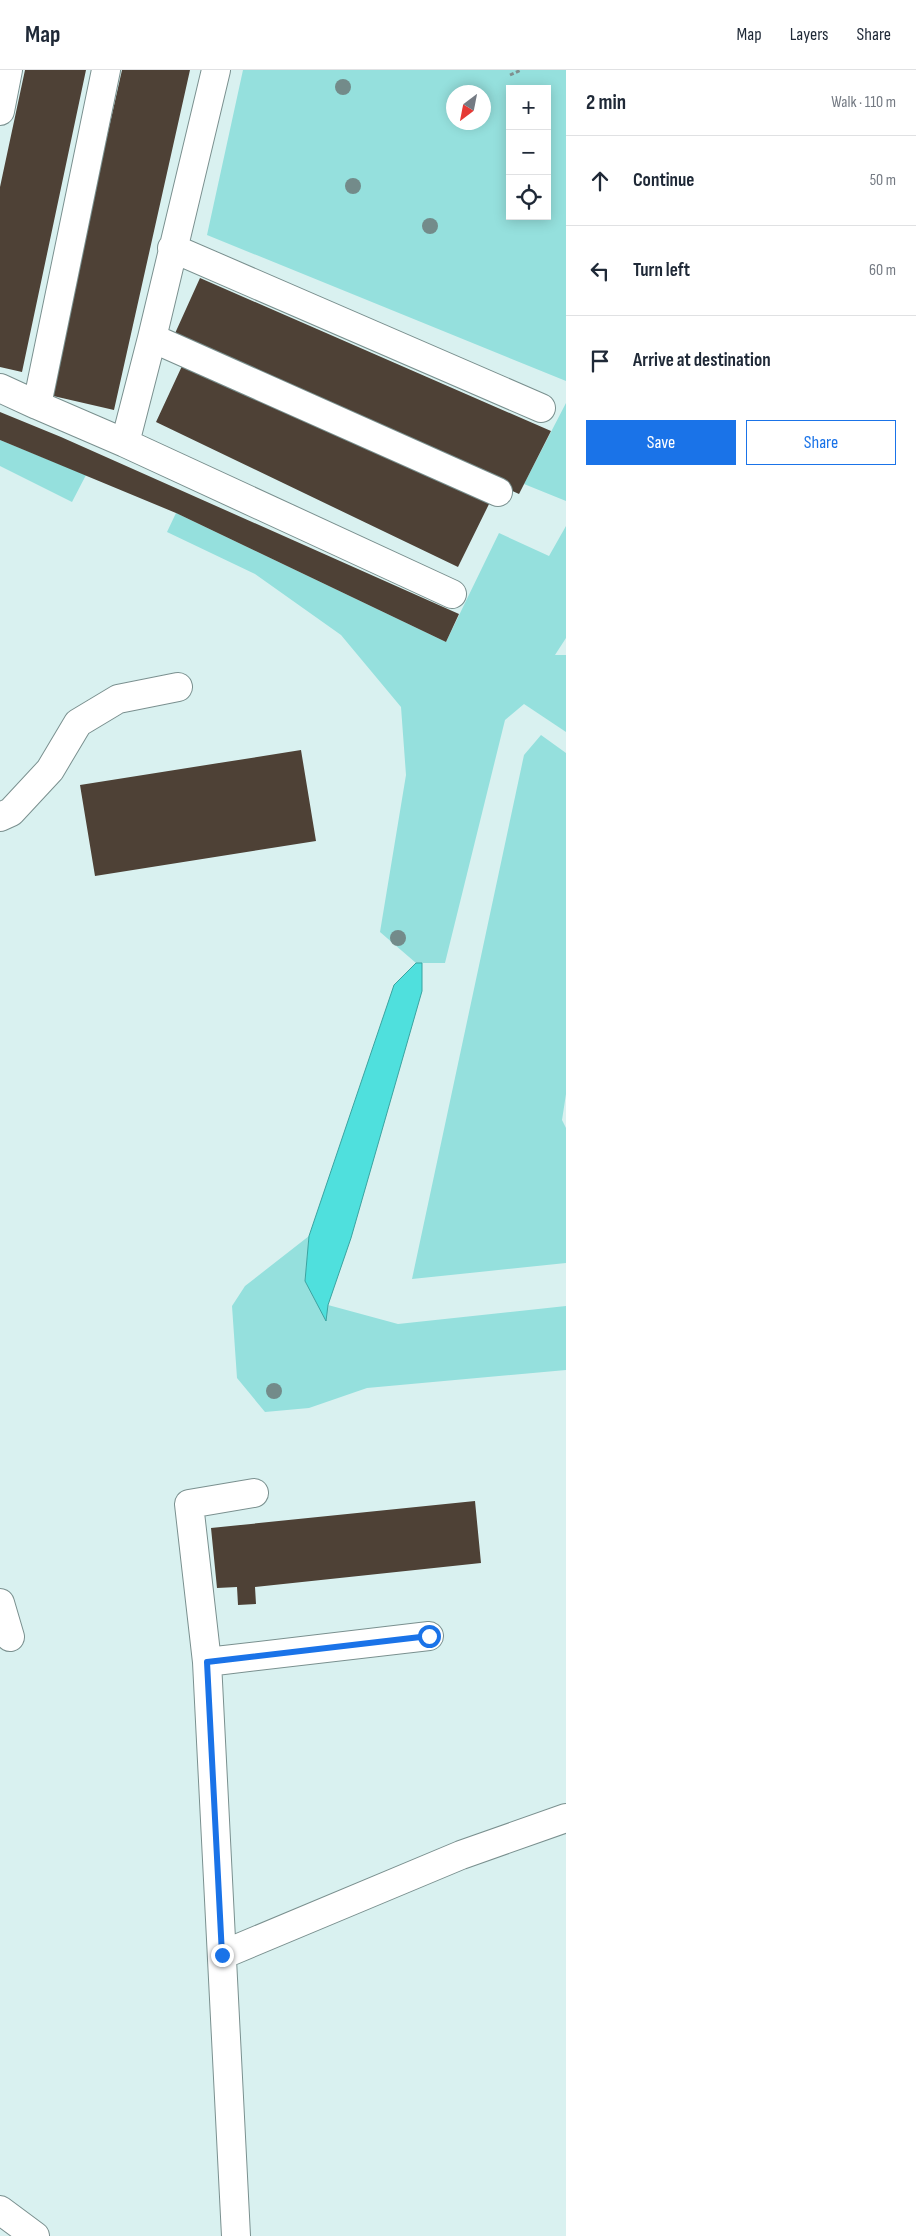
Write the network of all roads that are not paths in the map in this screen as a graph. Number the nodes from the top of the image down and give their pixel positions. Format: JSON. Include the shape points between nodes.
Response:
{"nodes":[{"id":1,"x":8,"y":70,"type":"edge"},
{"id":2,"x":106,"y":70,"type":"edge"},
{"id":3,"x":216,"y":70,"type":"edge"},
{"id":4,"x":0,"y":111,"type":"edge"},
{"id":5,"x":172,"y":248,"type":"junction"},
{"id":6,"x":152,"y":338,"type":"junction"},
{"id":7,"x":0,"y":388,"type":"edge"},
{"id":8,"x":37,"y":405,"type":"junction"},
{"id":9,"x":542,"y":408,"type":"dead end"},
{"id":10,"x":125,"y":443,"type":"junction"},
{"id":11,"x":498,"y":492,"type":"dead end"},
{"id":12,"x":452,"y":594,"type":"dead end"},
{"id":13,"x":178,"y":687,"type":"dead end"},
{"id":14,"x":0,"y":817,"type":"edge"},
{"id":15,"x":254,"y":1493,"type":"dead end"},
{"id":16,"x":0,"y":1603,"type":"edge"},
{"id":17,"x":10,"y":1636,"type":"dead end"},
{"id":18,"x":429,"y":1636,"type":"dead end"},
{"id":19,"x":207,"y":1662,"type":"junction"},
{"id":20,"x":566,"y":1818,"type":"edge"},
{"id":21,"x":222,"y":1955,"type":"junction"},
{"id":22,"x":0,"y":2210,"type":"edge"},
{"id":23,"x":35,"y":2236,"type":"edge"},
{"id":24,"x":236,"y":2236,"type":"edge"}],
"edges":[{"from":1,"to":4,"type":"street"},
{"from":2,"to":8,"type":"street"},
{"from":3,"to":5,"type":"street"},
{"from":5,"to":6,"type":"street"},
{"from":5,"to":9,"type":"street"},
{"from":6,"to":10,"type":"street"},
{"from":6,"to":11,"type":"street"},
{"from":7,"to":8,"type":"street"},
{"from":8,"to":10,"type":"street"},
{"from":10,"to":12,"type":"street"},
{"from":13,"to":14,"type":"street","via":[[118,699],[78,723],[50,770],[11,812]]},
{"from":15,"to":19,"type":"street","via":[[189,1504]]},
{"from":16,"to":17,"type":"street"},
{"from":18,"to":19,"type":"street"},
{"from":19,"to":21,"type":"street"},
{"from":20,"to":21,"type":"street","via":[[461,1855]]},
{"from":21,"to":24,"type":"street"},
{"from":22,"to":23,"type":"street"}]}
